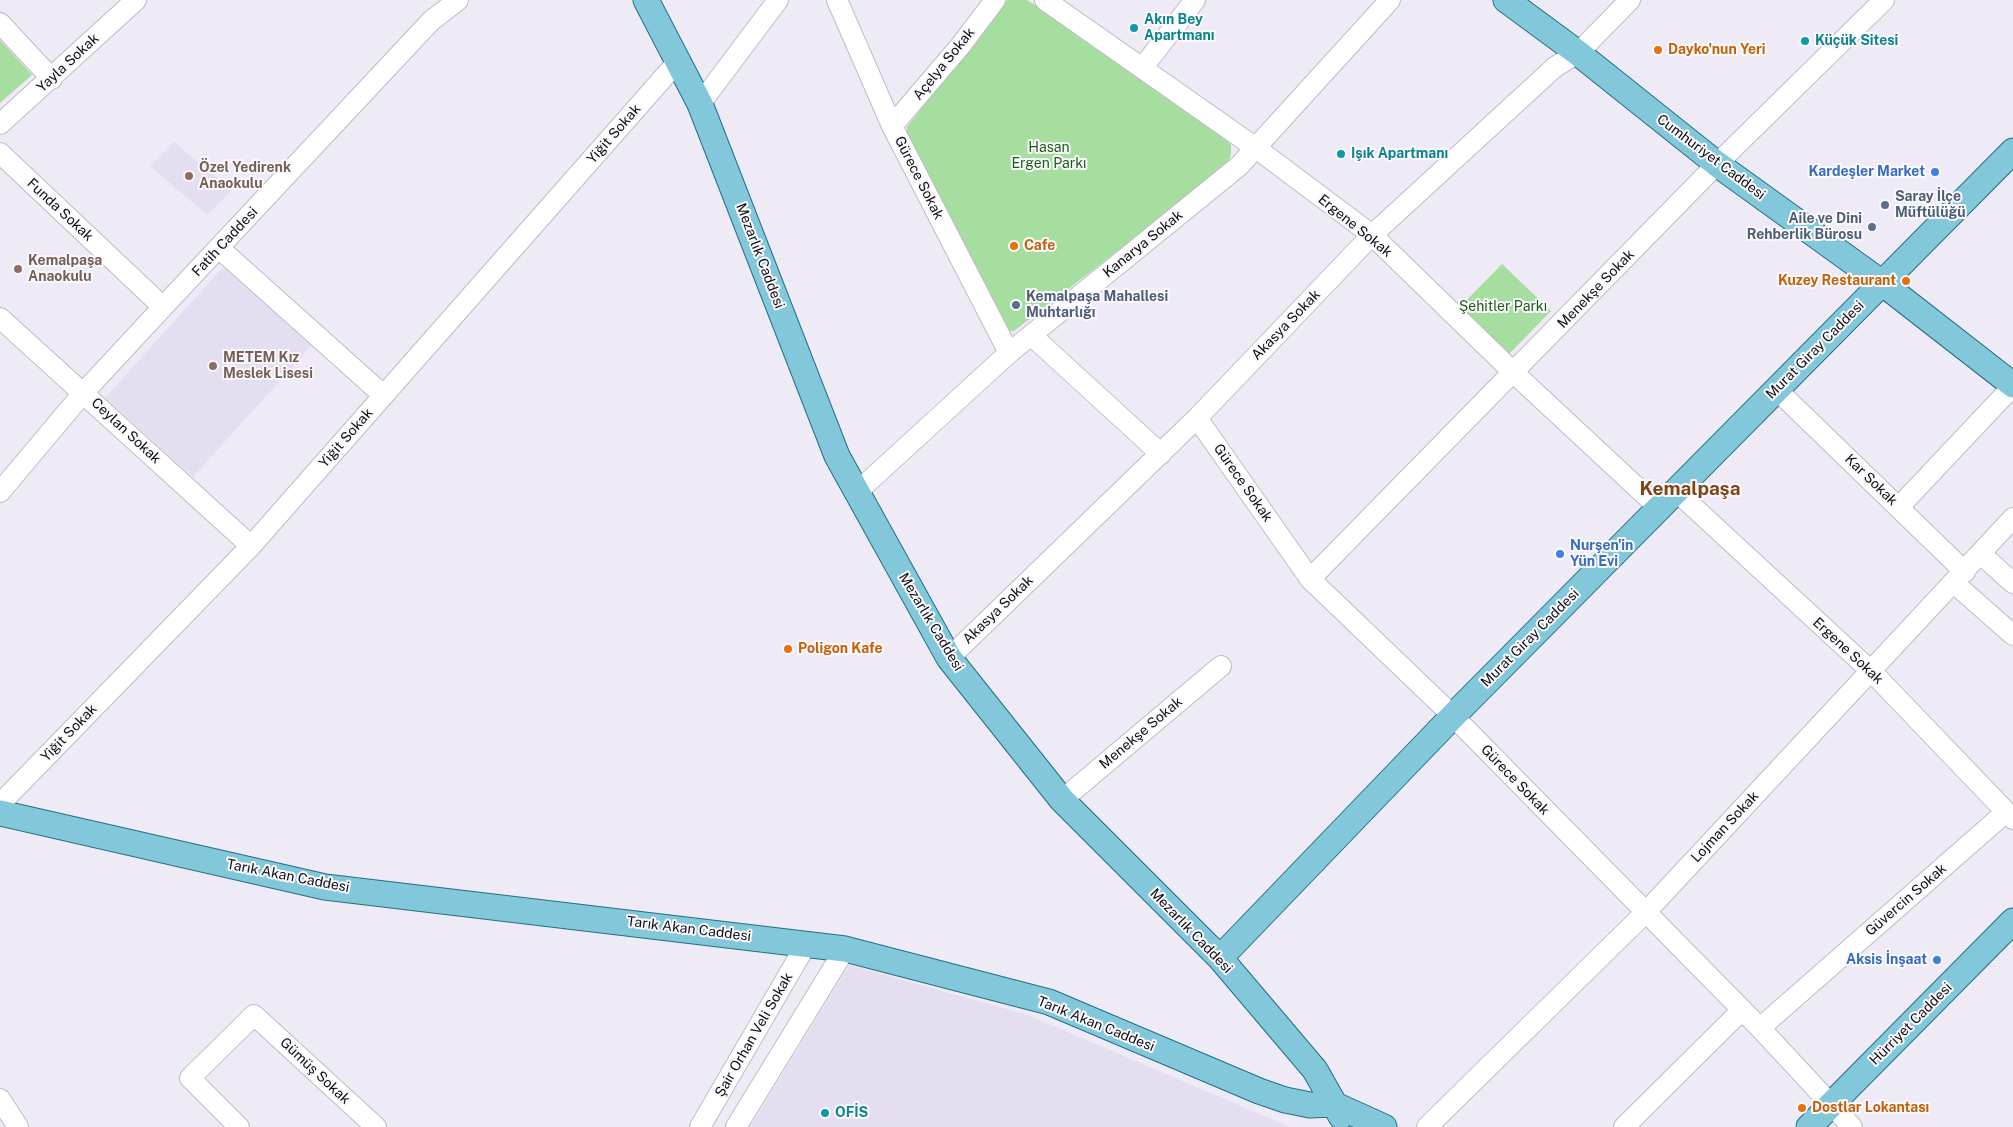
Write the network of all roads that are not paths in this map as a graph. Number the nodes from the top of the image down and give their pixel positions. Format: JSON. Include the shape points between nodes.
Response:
{"nodes":[{"id":1,"x":136,"y":0,"type":"edge"},
{"id":2,"x":458,"y":0,"type":"edge"},
{"id":3,"x":646,"y":0,"type":"edge"},
{"id":4,"x":778,"y":0,"type":"edge"},
{"id":5,"x":838,"y":0,"type":"edge"},
{"id":6,"x":995,"y":0,"type":"edge"},
{"id":7,"x":1045,"y":0,"type":"edge"},
{"id":8,"x":1195,"y":0,"type":"edge"},
{"id":9,"x":1390,"y":0,"type":"edge"},
{"id":10,"x":1506,"y":0,"type":"edge"},
{"id":11,"x":1630,"y":0,"type":"edge"},
{"id":12,"x":1884,"y":0,"type":"edge"},
{"id":13,"x":0,"y":23,"type":"edge"},
{"id":14,"x":1578,"y":53,"type":"junction"},
{"id":15,"x":679,"y":60,"type":"junction"},
{"id":16,"x":1143,"y":67,"type":"junction"},
{"id":17,"x":52,"y":79,"type":"junction"},
{"id":18,"x":700,"y":104,"type":"junction"},
{"id":19,"x":0,"y":124,"type":"edge"},
{"id":20,"x":892,"y":126,"type":"junction"},
{"id":21,"x":1256,"y":148,"type":"junction"},
{"id":22,"x":2013,"y":151,"type":"edge"},
{"id":23,"x":0,"y":154,"type":"edge"},
{"id":24,"x":1717,"y":164,"type":"junction"},
{"id":25,"x":1372,"y":235,"type":"junction"},
{"id":26,"x":219,"y":248,"type":"junction"},
{"id":27,"x":1882,"y":283,"type":"junction"},
{"id":28,"x":163,"y":307,"type":"junction"},
{"id":29,"x":0,"y":318,"type":"edge"},
{"id":30,"x":1031,"y":335,"type":"junction"},
{"id":31,"x":1009,"y":353,"type":"junction"},
{"id":32,"x":1514,"y":374,"type":"junction"},
{"id":33,"x":2013,"y":385,"type":"edge"},
{"id":34,"x":1776,"y":389,"type":"junction"},
{"id":35,"x":84,"y":392,"type":"junction"},
{"id":36,"x":383,"y":395,"type":"junction"},
{"id":37,"x":1198,"y":418,"type":"junction"},
{"id":38,"x":1161,"y":454,"type":"junction"},
{"id":39,"x":0,"y":492,"type":"edge"},
{"id":40,"x":857,"y":492,"type":"junction"},
{"id":41,"x":1666,"y":499,"type":"junction"},
{"id":42,"x":1899,"y":507,"type":"junction"},
{"id":43,"x":2013,"y":518,"type":"edge"},
{"id":44,"x":251,"y":546,"type":"junction"},
{"id":45,"x":1981,"y":554,"type":"junction"},
{"id":46,"x":1960,"y":577,"type":"junction"},
{"id":47,"x":1310,"y":579,"type":"junction"},
{"id":48,"x":2013,"y":583,"type":"edge"},
{"id":49,"x":2013,"y":635,"type":"edge"},
{"id":50,"x":949,"y":658,"type":"junction"},
{"id":51,"x":1221,"y":666,"type":"dead end"},
{"id":52,"x":1872,"y":672,"type":"junction"},
{"id":53,"x":1453,"y":716,"type":"junction"},
{"id":54,"x":1062,"y":800,"type":"junction"},
{"id":55,"x":0,"y":804,"type":"edge"},
{"id":56,"x":0,"y":813,"type":"edge"},
{"id":57,"x":2010,"y":816,"type":"edge"},
{"id":58,"x":1645,"y":913,"type":"junction"},
{"id":59,"x":2013,"y":921,"type":"edge"},
{"id":60,"x":808,"y":943,"type":"junction"},
{"id":61,"x":845,"y":949,"type":"junction"},
{"id":62,"x":1220,"y":958,"type":"junction"},
{"id":63,"x":1742,"y":1010,"type":"junction"},
{"id":64,"x":1760,"y":1028,"type":"junction"},
{"id":65,"x":0,"y":1098,"type":"edge"},
{"id":66,"x":1333,"y":1104,"type":"junction"},
{"id":67,"x":1831,"y":1105,"type":"junction"},
{"id":68,"x":18,"y":1127,"type":"edge"},
{"id":69,"x":239,"y":1127,"type":"edge"},
{"id":70,"x":376,"y":1127,"type":"edge"},
{"id":71,"x":700,"y":1127,"type":"edge"},
{"id":72,"x":736,"y":1127,"type":"edge"},
{"id":73,"x":1348,"y":1127,"type":"edge"},
{"id":74,"x":1384,"y":1127,"type":"edge"},
{"id":75,"x":1426,"y":1127,"type":"edge"},
{"id":76,"x":1624,"y":1127,"type":"edge"},
{"id":77,"x":1810,"y":1127,"type":"edge"},
{"id":78,"x":1852,"y":1127,"type":"edge"}],
"edges":[{"from":1,"to":17,"type":"street","name":"Yayla Sokak"},
{"from":2,"to":26,"type":"street","name":"Fatih Caddesi","via":[[431,21]]},
{"from":3,"to":15,"type":"main road","name":"Mezarlık Caddesi"},
{"from":4,"to":18,"type":"street"},
{"from":5,"to":20,"type":"street","name":"Gürece Sokak"},
{"from":6,"to":20,"type":"street","name":"Açelya Sokak"},
{"from":7,"to":16,"type":"street","name":"Ergene Sokak"},
{"from":8,"to":16,"type":"street"},
{"from":9,"to":21,"type":"street","name":"Kanarya Sokak"},
{"from":10,"to":14,"type":"main road","name":"Cumhuriyet Caddesi"},
{"from":11,"to":14,"type":"street","name":"Akasya Sokak"},
{"from":12,"to":24,"type":"street","name":"Menekşe Sokak"},
{"from":13,"to":17,"type":"street"},
{"from":14,"to":24,"type":"main road","name":"Cumhuriyet Caddesi"},
{"from":14,"to":25,"type":"street","name":"Akasya Sokak","via":[[1556,67]]},
{"from":15,"to":18,"type":"main road","name":"Mezarlık Caddesi"},
{"from":15,"to":36,"type":"street","name":"Yiğit Sokak"},
{"from":16,"to":21,"type":"street","name":"Ergene Sokak"},
{"from":17,"to":19,"type":"street","name":"Yayla Sokak"},
{"from":18,"to":40,"type":"main road","name":"Mezarlık Caddesi","via":[[837,456]]},
{"from":20,"to":31,"type":"street","name":"Gürece Sokak"},
{"from":21,"to":25,"type":"street","name":"Ergene Sokak"},
{"from":21,"to":30,"type":"street","name":"Kanarya Sokak","via":[[1239,166]]},
{"from":22,"to":27,"type":"main road","name":"Murat Giray Caddesi"},
{"from":23,"to":28,"type":"street","name":"Funda Sokak"},
{"from":24,"to":27,"type":"main road","name":"Cumhuriyet Caddesi"},
{"from":24,"to":32,"type":"street","name":"Menekşe Sokak"},
{"from":25,"to":32,"type":"street","name":"Ergene Sokak"},
{"from":25,"to":37,"type":"street","name":"Akasya Sokak"},
{"from":26,"to":28,"type":"street","name":"Fatih Caddesi"},
{"from":26,"to":36,"type":"street"},
{"from":27,"to":33,"type":"main road","name":"Cumhuriyet Caddesi"},
{"from":27,"to":34,"type":"main road","name":"Murat Giray Caddesi"},
{"from":28,"to":35,"type":"street","name":"Fatih Caddesi"},
{"from":29,"to":35,"type":"street","name":"Ceylan Sokak"},
{"from":30,"to":31,"type":"street","name":"Kanarya Sokak"},
{"from":30,"to":38,"type":"street"},
{"from":31,"to":40,"type":"street","name":"Kanarya Sokak"},
{"from":32,"to":41,"type":"street","name":"Ergene Sokak"},
{"from":32,"to":47,"type":"street","name":"Menekşe Sokak"},
{"from":33,"to":42,"type":"street"},
{"from":34,"to":41,"type":"main road","name":"Murat Giray Caddesi"},
{"from":34,"to":42,"type":"street","name":"Kar Sokak"},
{"from":35,"to":39,"type":"street","name":"Fatih Caddesi"},
{"from":35,"to":44,"type":"street","name":"Ceylan Sokak"},
{"from":36,"to":44,"type":"street","name":"Yiğit Sokak"},
{"from":37,"to":38,"type":"street","name":"Akasya Sokak"},
{"from":37,"to":47,"type":"street","name":"Gürece Sokak"},
{"from":38,"to":50,"type":"street","name":"Akasya Sokak"},
{"from":40,"to":50,"type":"main road","name":"Mezarlık Caddesi"},
{"from":41,"to":52,"type":"street","name":"Ergene Sokak"},
{"from":41,"to":53,"type":"main road","name":"Murat Giray Caddesi"},
{"from":42,"to":46,"type":"street","name":"Kar Sokak"},
{"from":43,"to":45,"type":"street","name":"Lojman Sokak"},
{"from":44,"to":55,"type":"street","name":"Yiğit Sokak"},
{"from":45,"to":46,"type":"street","name":"Lojman Sokak"},
{"from":45,"to":48,"type":"street"},
{"from":46,"to":49,"type":"street","name":"Kar Sokak"},
{"from":46,"to":52,"type":"street","name":"Lojman Sokak"},
{"from":47,"to":53,"type":"street","name":"Gürece Sokak"},
{"from":50,"to":54,"type":"main road","name":"Mezarlık Caddesi"},
{"from":51,"to":54,"type":"street","name":"Menekşe Sokak"},
{"from":52,"to":57,"type":"street","name":"Ergene Sokak"},
{"from":52,"to":58,"type":"street","name":"Lojman Sokak"},
{"from":53,"to":58,"type":"street","name":"Gürece Sokak"},
{"from":53,"to":62,"type":"main road","name":"Murat Giray Caddesi"},
{"from":54,"to":62,"type":"main road","name":"Mezarlık Caddesi"},
{"from":56,"to":60,"type":"main road","name":"Tarık Akan Caddesi","via":[[325,887]]},
{"from":57,"to":64,"type":"street","name":"Güvercin Sokak"},
{"from":58,"to":63,"type":"street","name":"Gürece Sokak"},
{"from":58,"to":75,"type":"street","name":"Lojman Sokak"},
{"from":59,"to":67,"type":"main road","name":"Hürriyet Caddesi"},
{"from":60,"to":61,"type":"main road","name":"Tarık Akan Caddesi"},
{"from":60,"to":71,"type":"street","name":"Şair Orhan Veli Sokak"},
{"from":61,"to":66,"type":"main road","name":"Tarık Akan Caddesi","via":[[1049,1002],[1259,1091],[1310,1105]]},
{"from":61,"to":72,"type":"street"},
{"from":62,"to":66,"type":"main road","name":"Mezarlık Caddesi","via":[[1314,1070]]},
{"from":63,"to":64,"type":"street","name":"Gürece Sokak"},
{"from":63,"to":76,"type":"street"},
{"from":64,"to":67,"type":"street","name":"Gürece Sokak"},
{"from":65,"to":68,"type":"street"},
{"from":66,"to":73,"type":"main road"},
{"from":66,"to":74,"type":"main road"},
{"from":67,"to":77,"type":"main road","name":"Hürriyet Caddesi"},
{"from":67,"to":78,"type":"street","name":"Gürece Sokak"},
{"from":69,"to":70,"type":"street","name":"Gümüş Sokak","via":[[190,1078],[254,1015]]}]}
